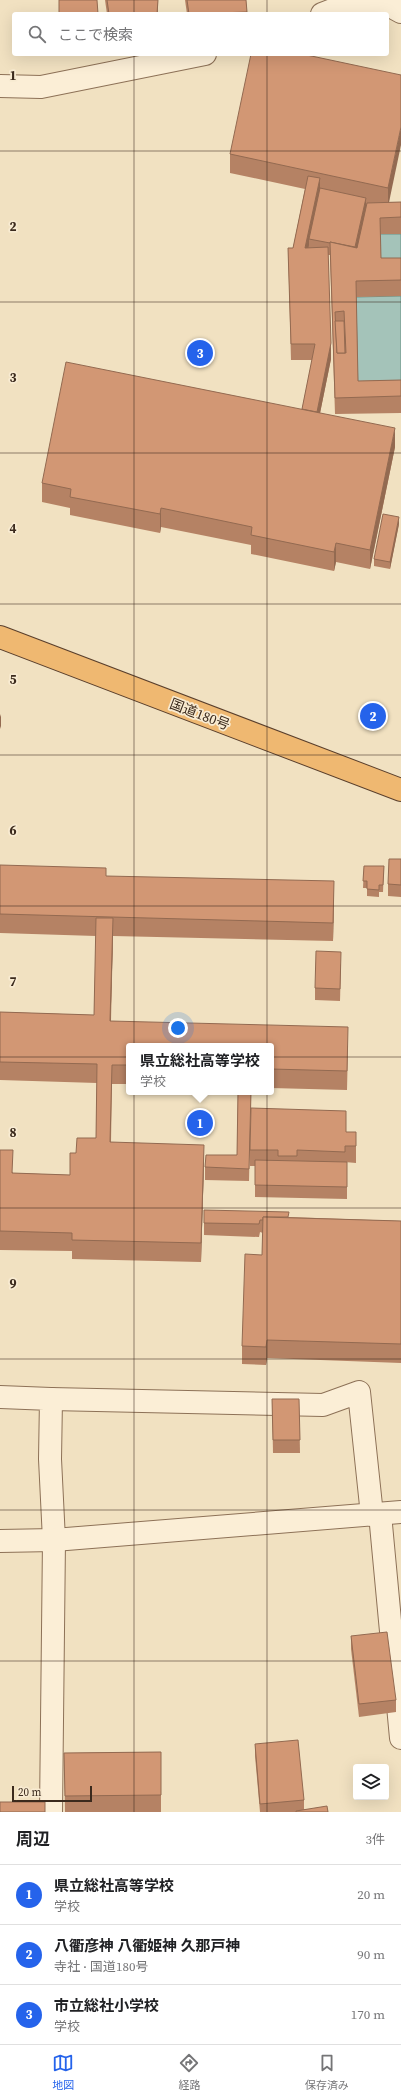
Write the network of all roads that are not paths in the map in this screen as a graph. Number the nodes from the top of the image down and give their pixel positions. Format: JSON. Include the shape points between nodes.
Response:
{"nodes":[{"id":1,"x":382,"y":1,"type":"edge"},
{"id":2,"x":327,"y":12,"type":"edge"},
{"id":3,"x":401,"y":12,"type":"edge"},
{"id":4,"x":195,"y":56,"type":"edge"},
{"id":5,"x":0,"y":86,"type":"edge"},
{"id":6,"x":0,"y":637,"type":"edge"},
{"id":7,"x":401,"y":790,"type":"edge"},
{"id":8,"x":0,"y":1397,"type":"edge"},
{"id":9,"x":51,"y":1398,"type":"junction"},
{"id":10,"x":401,"y":1512,"type":"edge"},
{"id":11,"x":376,"y":1515,"type":"junction"},
{"id":12,"x":54,"y":1540,"type":"junction"},
{"id":13,"x":0,"y":1541,"type":"edge"},
{"id":14,"x":401,"y":1738,"type":"edge"},
{"id":15,"x":51,"y":1812,"type":"edge"}],
"edges":[{"from":1,"to":2,"type":"street","via":[[350,3]]},
{"from":1,"to":3,"type":"street"},
{"from":4,"to":5,"type":"street","via":[[41,88]]},
{"from":6,"to":7,"type":"highway","name":"国道180号"},
{"from":8,"to":9,"type":"street"},
{"from":9,"to":11,"type":"street","via":[[322,1405],[358,1392]]},
{"from":9,"to":12,"type":"street","via":[[50,1459]]},
{"from":10,"to":11,"type":"street"},
{"from":11,"to":12,"type":"street"},
{"from":11,"to":14,"type":"street"},
{"from":12,"to":13,"type":"street"},
{"from":12,"to":15,"type":"street"}]}
